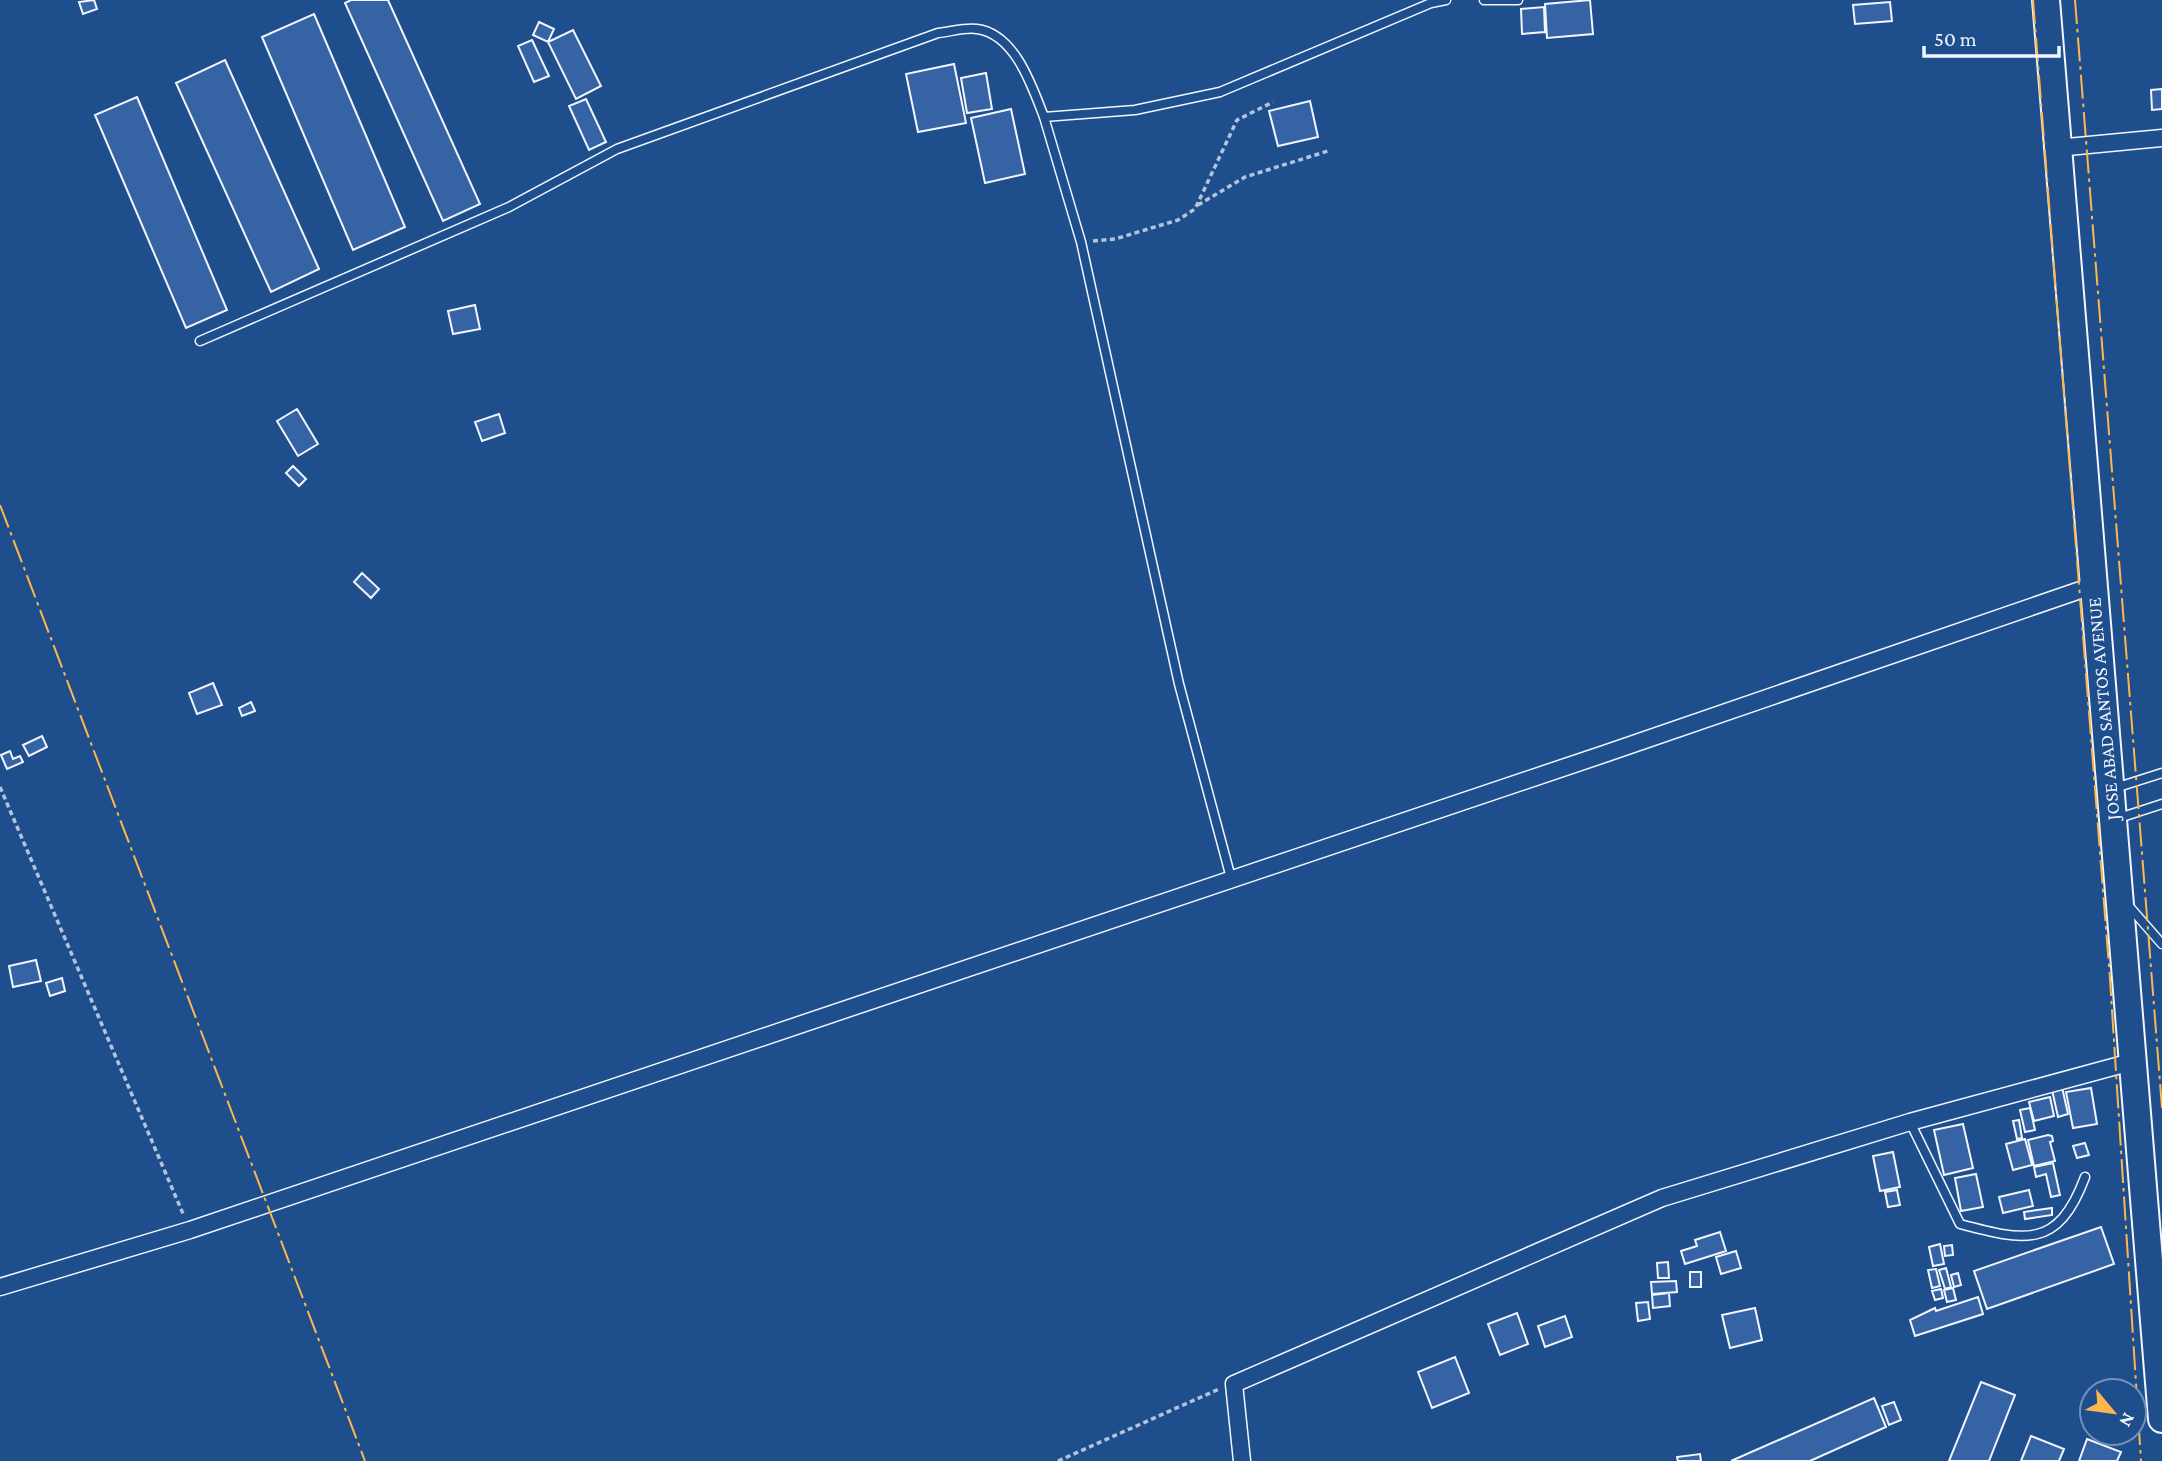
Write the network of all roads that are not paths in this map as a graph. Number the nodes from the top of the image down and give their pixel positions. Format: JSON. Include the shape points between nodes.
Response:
{"nodes":[{"id":1,"x":1446,"y":0,"type":"edge"},
{"id":2,"x":1484,"y":0,"type":"edge"},
{"id":3,"x":1518,"y":0,"type":"edge"},
{"id":4,"x":2046,"y":0,"type":"edge"},
{"id":5,"x":1044,"y":117,"type":"junction"},
{"id":6,"x":2162,"y":138,"type":"edge"},
{"id":7,"x":2057,"y":148,"type":"junction"},
{"id":8,"x":200,"y":341,"type":"dead end"},
{"id":9,"x":2092,"y":586,"type":"junction"},
{"id":10,"x":2162,"y":773,"type":"edge"},
{"id":11,"x":2111,"y":789,"type":"junction"},
{"id":12,"x":2162,"y":804,"type":"edge"},
{"id":13,"x":2113,"y":820,"type":"junction"},
{"id":14,"x":1231,"y":878,"type":"junction"},
{"id":15,"x":2120,"y":896,"type":"junction"},
{"id":16,"x":2162,"y":944,"type":"edge"},
{"id":17,"x":2135,"y":1060,"type":"junction"},
{"id":18,"x":1910,"y":1122,"type":"junction"},
{"id":19,"x":2085,"y":1177,"type":"dead end"},
{"id":20,"x":0,"y":1287,"type":"edge"},
{"id":21,"x":2160,"y":1368,"type":"edge"},
{"id":22,"x":2162,"y":1419,"type":"edge"},
{"id":23,"x":1242,"y":1461,"type":"edge"}],
"edges":[{"from":1,"to":5,"type":"lane","via":[[1220,92],[1135,110]]},
{"from":2,"to":3,"type":"lane"},
{"from":4,"to":7,"type":"highway","name":"JOSE ABAD SANTOS AVENUE"},
{"from":5,"to":8,"type":"lane","via":[[1023,66],[995,34],[975,29],[938,33],[617,149],[509,208]]},
{"from":5,"to":14,"type":"lane","via":[[1081,242],[1179,684]]},
{"from":6,"to":7,"type":"street"},
{"from":7,"to":9,"type":"highway","name":"JOSE ABAD SANTOS AVENUE"},
{"from":9,"to":11,"type":"highway","name":"JOSE ABAD SANTOS AVENUE"},
{"from":9,"to":14,"type":"street"},
{"from":10,"to":11,"type":"lane"},
{"from":11,"to":13,"type":"highway","name":"JOSE ABAD SANTOS AVENUE"},
{"from":12,"to":13,"type":"lane"},
{"from":13,"to":15,"type":"highway","name":"JOSE ABAD SANTOS AVENUE"},
{"from":14,"to":20,"type":"street","via":[[190,1230]]},
{"from":15,"to":16,"type":"lane"},
{"from":15,"to":17,"type":"highway","name":"JOSE ABAD SANTOS AVENUE"},
{"from":17,"to":18,"type":"street"},
{"from":17,"to":21,"type":"highway","name":"JOSE ABAD SANTOS AVENUE"},
{"from":18,"to":19,"type":"lane","via":[[1960,1224],[2015,1239],[2052,1229],[2074,1206]]},
{"from":18,"to":23,"type":"street","via":[[1662,1198],[1234,1384]]},
{"from":21,"to":22,"type":"highway","name":"JOSE ABAD SANTOS AVENUE"}]}
